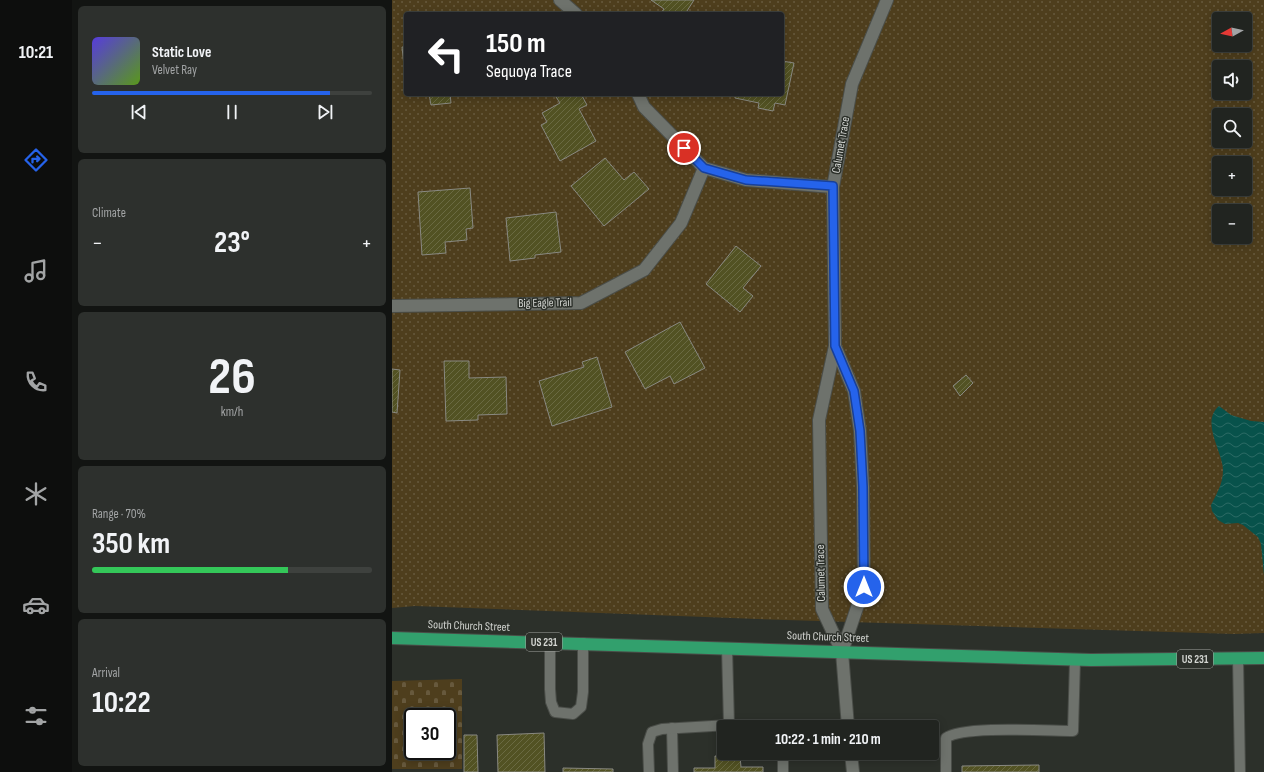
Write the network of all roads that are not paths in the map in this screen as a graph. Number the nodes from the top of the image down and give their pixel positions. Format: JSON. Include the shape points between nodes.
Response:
{"nodes":[{"id":1,"x":560,"y":0,"type":"edge"},
{"id":2,"x":887,"y":0,"type":"edge"},
{"id":3,"x":574,"y":12,"type":"edge"},
{"id":4,"x":639,"y":96,"type":"edge"},
{"id":5,"x":704,"y":168,"type":"junction"},
{"id":6,"x":833,"y":186,"type":"junction"},
{"id":7,"x":392,"y":306,"type":"edge"},
{"id":8,"x":835,"y":346,"type":"junction"},
{"id":9,"x":392,"y":638,"type":"edge"},
{"id":10,"x":550,"y":642,"type":"junction"},
{"id":11,"x":584,"y":643,"type":"junction"},
{"id":12,"x":728,"y":648,"type":"junction"},
{"id":13,"x":842,"y":652,"type":"junction"},
{"id":14,"x":1238,"y":658,"type":"junction"},
{"id":15,"x":1264,"y":658,"type":"edge"},
{"id":16,"x":1075,"y":660,"type":"junction"},
{"id":17,"x":729,"y":720,"type":"edge"},
{"id":18,"x":847,"y":720,"type":"edge"},
{"id":19,"x":717,"y":725,"type":"edge"},
{"id":20,"x":672,"y":728,"type":"junction"},
{"id":21,"x":783,"y":760,"type":"edge"},
{"id":22,"x":851,"y":760,"type":"edge"},
{"id":23,"x":649,"y":772,"type":"edge"},
{"id":24,"x":673,"y":772,"type":"edge"},
{"id":25,"x":783,"y":772,"type":"edge"},
{"id":26,"x":852,"y":772,"type":"edge"},
{"id":27,"x":946,"y":772,"type":"edge"},
{"id":28,"x":1240,"y":772,"type":"edge"}],
"edges":[{"from":1,"to":3,"type":"street"},
{"from":2,"to":6,"type":"street","name":"Calumet Trace","via":[[852,84]]},
{"from":4,"to":5,"type":"street","via":[[644,107]]},
{"from":5,"to":6,"type":"street","via":[[746,180]]},
{"from":5,"to":7,"type":"street","name":"Big Eagle Trail","via":[[681,222],[644,270],[581,303]]},
{"from":6,"to":8,"type":"street","name":"Calumet Trace"},
{"from":8,"to":13,"type":"street","name":"Calumet Trace","via":[[818,420],[822,609]]},
{"from":8,"to":13,"type":"street","name":"Calumet Trace","via":[[854,391],[860,431],[863,487],[864,587]]},
{"from":9,"to":10,"type":"highway","name":"South Church Street","number":"US 231"},
{"from":10,"to":11,"type":"highway","name":"South Church Street","number":"US 231"},
{"from":10,"to":11,"type":"lane","via":[[551,702],[555,712],[573,714],[581,707]]},
{"from":11,"to":12,"type":"highway","name":"South Church Street","number":"US 231"},
{"from":12,"to":13,"type":"highway","name":"South Church Street","number":"US 231"},
{"from":12,"to":17,"type":"lane"},
{"from":13,"to":16,"type":"highway","name":"South Church Street","number":"US 231"},
{"from":13,"to":18,"type":"street"},
{"from":14,"to":15,"type":"highway","name":"South Church Street","number":"US 231"},
{"from":14,"to":16,"type":"highway","name":"South Church Street","number":"US 231"},
{"from":14,"to":28,"type":"lane"},
{"from":16,"to":27,"type":"lane","via":[[1073,731],[994,730],[952,733],[946,738]]},
{"from":19,"to":20,"type":"lane"},
{"from":20,"to":23,"type":"lane","via":[[652,732],[648,744]]},
{"from":20,"to":24,"type":"lane"},
{"from":21,"to":25,"type":"lane"},
{"from":22,"to":26,"type":"street"}]}
